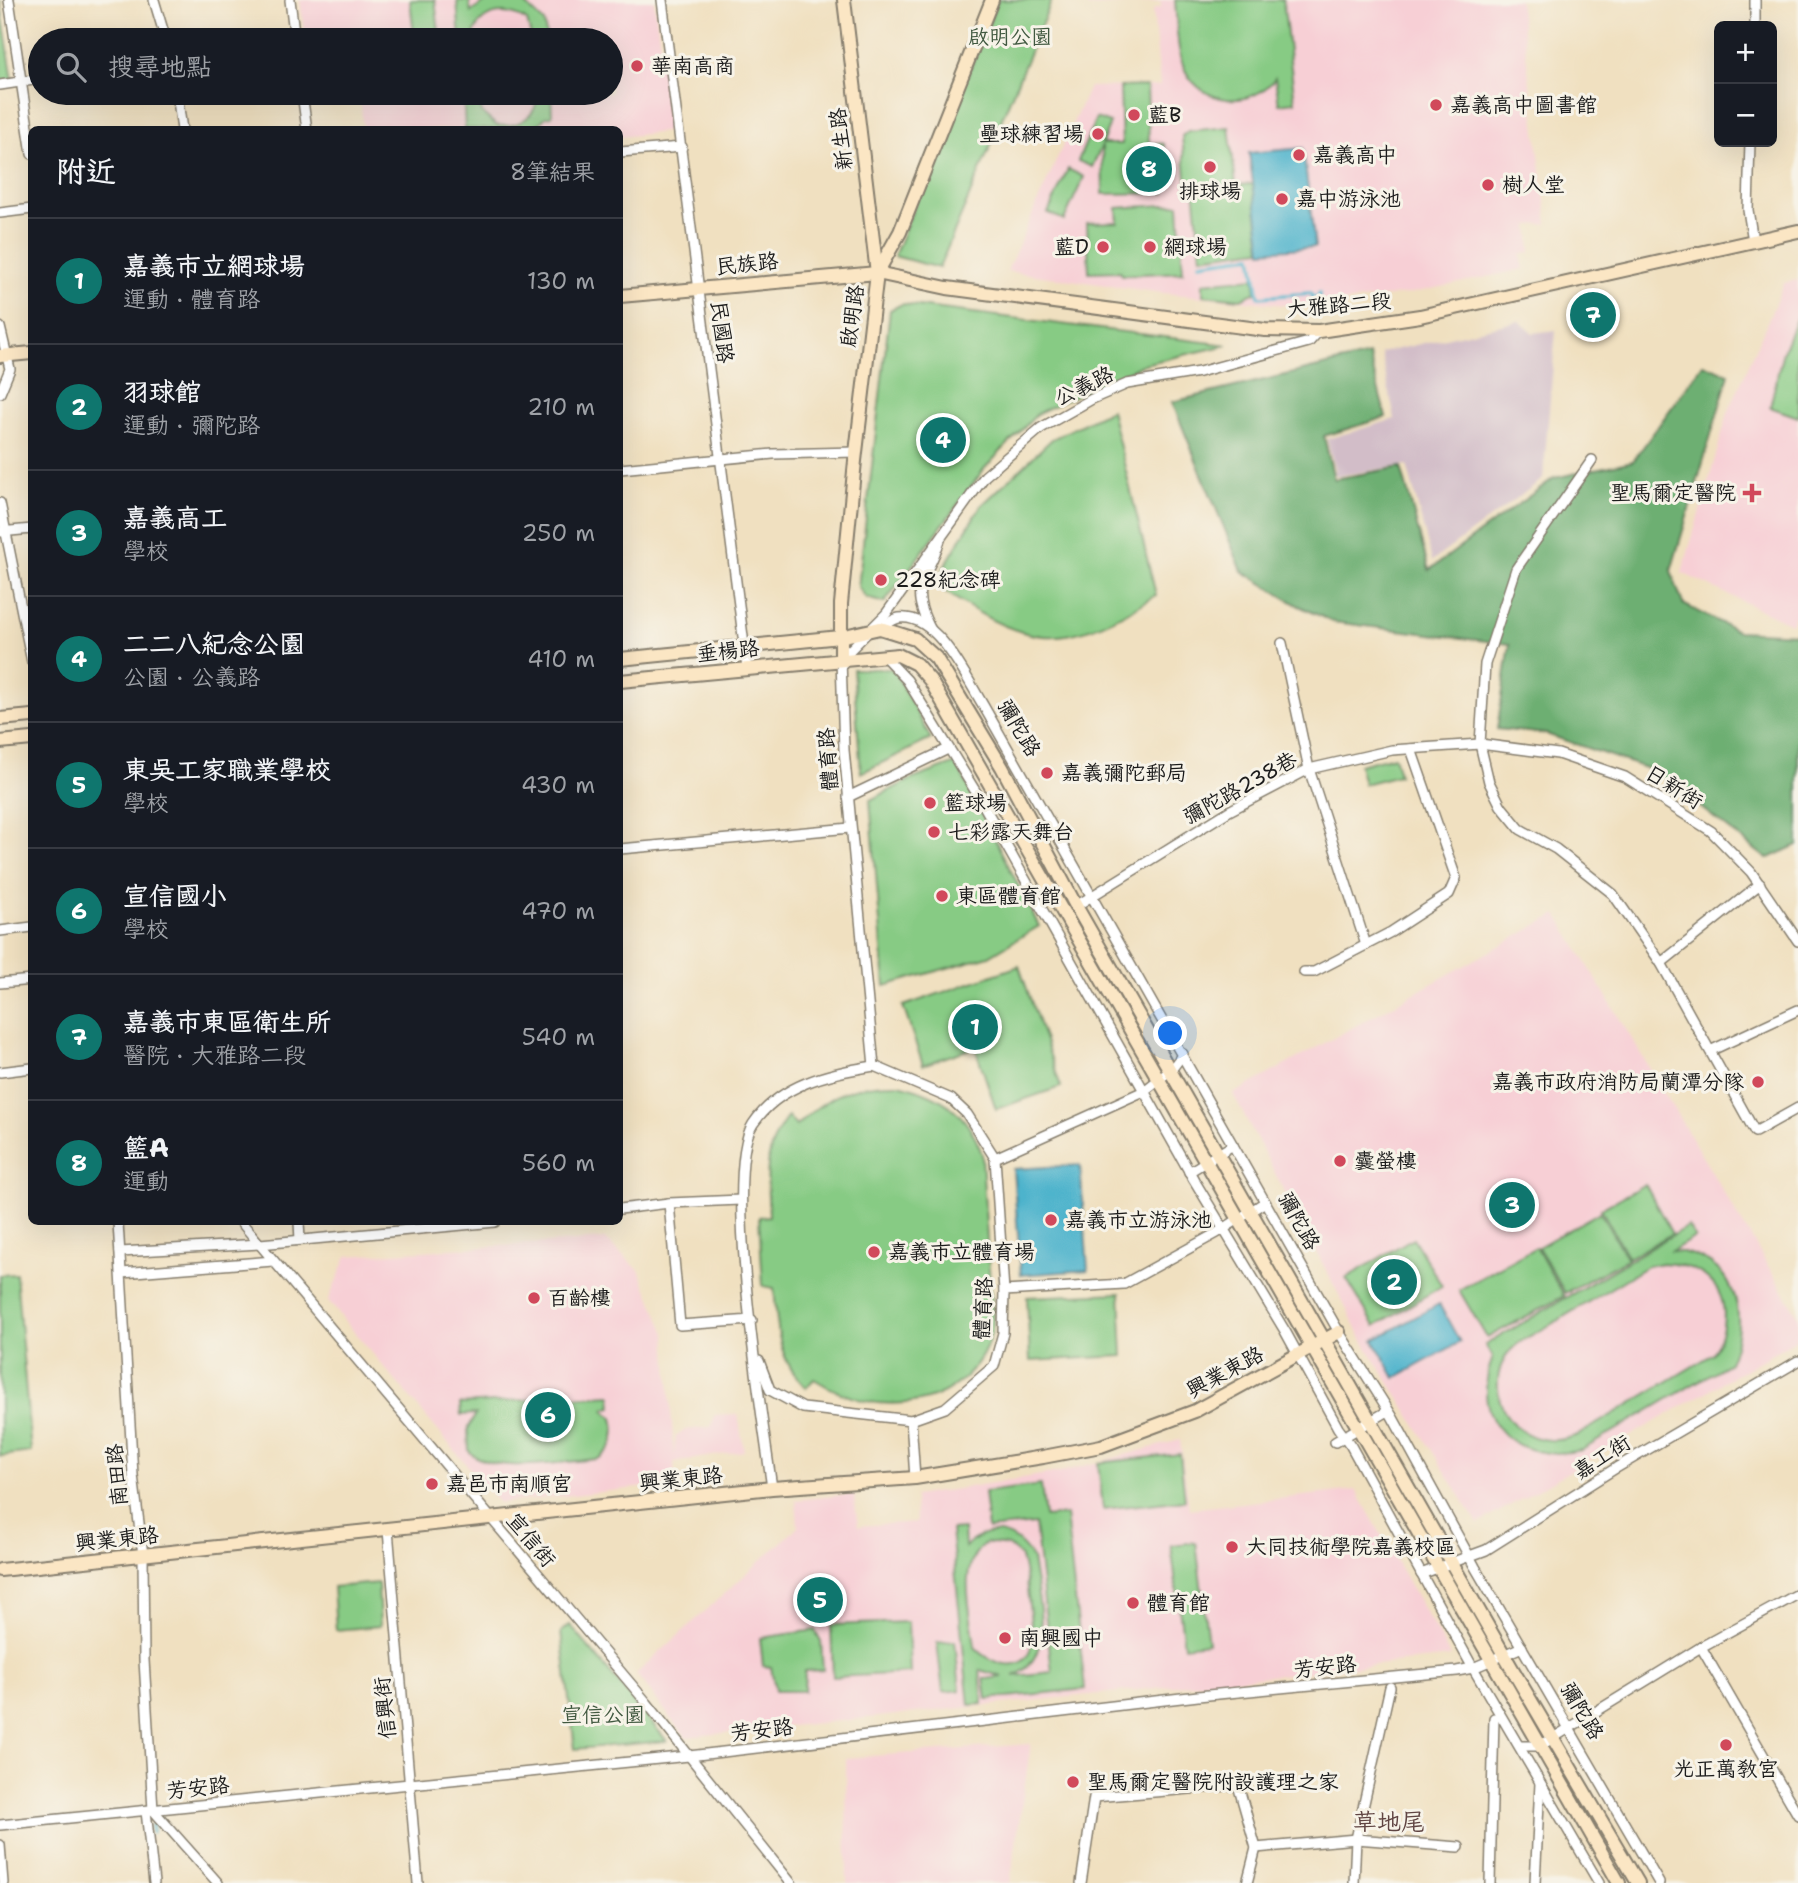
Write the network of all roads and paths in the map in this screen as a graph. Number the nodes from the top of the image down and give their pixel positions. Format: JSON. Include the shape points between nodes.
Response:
{"nodes":[{"id":1,"x":9,"y":0,"type":"edge"},
{"id":2,"x":154,"y":0,"type":"edge"},
{"id":3,"x":290,"y":0,"type":"edge"},
{"id":4,"x":662,"y":0,"type":"edge"},
{"id":5,"x":844,"y":0,"type":"edge"},
{"id":6,"x":992,"y":0,"type":"edge"},
{"id":7,"x":1755,"y":0,"type":"edge"},
{"id":8,"x":1755,"y":21,"type":"edge"},
{"id":9,"x":162,"y":28,"type":"edge"},
{"id":10,"x":294,"y":28,"type":"edge"},
{"id":11,"x":28,"y":81,"type":"edge"},
{"id":12,"x":21,"y":82,"type":"junction"},
{"id":13,"x":0,"y":85,"type":"edge"},
{"id":14,"x":179,"y":105,"type":"edge"},
{"id":15,"x":304,"y":105,"type":"edge"},
{"id":16,"x":181,"y":126,"type":"edge"},
{"id":17,"x":306,"y":126,"type":"edge"},
{"id":18,"x":28,"y":128,"type":"edge"},
{"id":19,"x":682,"y":147,"type":"junction"},
{"id":20,"x":1750,"y":147,"type":"edge"},
{"id":21,"x":623,"y":152,"type":"edge"},
{"id":22,"x":28,"y":210,"type":"edge"},
{"id":23,"x":0,"y":213,"type":"edge"},
{"id":24,"x":1798,"y":231,"type":"edge"},
{"id":25,"x":1753,"y":241,"type":"junction"},
{"id":26,"x":877,"y":273,"type":"junction"},
{"id":27,"x":699,"y":288,"type":"junction"},
{"id":28,"x":623,"y":296,"type":"edge"},
{"id":29,"x":0,"y":327,"type":"edge"},
{"id":30,"x":1319,"y":331,"type":"junction"},
{"id":31,"x":28,"y":353,"type":"edge"},
{"id":32,"x":4,"y":356,"type":"edge"},
{"id":33,"x":0,"y":393,"type":"edge"},
{"id":34,"x":856,"y":452,"type":"junction"},
{"id":35,"x":721,"y":458,"type":"junction"},
{"id":36,"x":1592,"y":460,"type":"dead end"},
{"id":37,"x":623,"y":469,"type":"edge"},
{"id":38,"x":0,"y":503,"type":"edge"},
{"id":39,"x":28,"y":529,"type":"edge"},
{"id":40,"x":3,"y":531,"type":"edge"},
{"id":41,"x":943,"y":531,"type":"junction"},
{"id":42,"x":875,"y":630,"type":"junction"},
{"id":43,"x":932,"y":631,"type":"junction"},
{"id":44,"x":840,"y":637,"type":"junction"},
{"id":45,"x":1282,"y":643,"type":"dead end"},
{"id":46,"x":28,"y":644,"type":"edge"},
{"id":47,"x":746,"y":646,"type":"junction"},
{"id":48,"x":885,"y":657,"type":"junction"},
{"id":49,"x":623,"y":659,"type":"edge"},
{"id":50,"x":841,"y":659,"type":"junction"},
{"id":51,"x":747,"y":668,"type":"junction"},
{"id":52,"x":623,"y":681,"type":"edge"},
{"id":53,"x":28,"y":716,"type":"edge"},
{"id":54,"x":0,"y":719,"type":"edge"},
{"id":55,"x":28,"y":740,"type":"edge"},
{"id":56,"x":0,"y":743,"type":"edge"},
{"id":57,"x":1480,"y":744,"type":"junction"},
{"id":58,"x":948,"y":749,"type":"junction"},
{"id":59,"x":1410,"y":749,"type":"junction"},
{"id":60,"x":1309,"y":769,"type":"junction"},
{"id":61,"x":848,"y":797,"type":"junction"},
{"id":62,"x":850,"y":828,"type":"junction"},
{"id":63,"x":623,"y":849,"type":"edge"},
{"id":64,"x":1760,"y":884,"type":"junction"},
{"id":65,"x":1092,"y":895,"type":"junction"},
{"id":66,"x":1076,"y":906,"type":"junction"},
{"id":67,"x":28,"y":928,"type":"edge"},
{"id":68,"x":0,"y":931,"type":"edge"},
{"id":69,"x":1798,"y":941,"type":"edge"},
{"id":70,"x":1367,"y":944,"type":"junction"},
{"id":71,"x":1661,"y":963,"type":"junction"},
{"id":72,"x":1304,"y":972,"type":"dead end"},
{"id":73,"x":28,"y":980,"type":"edge"},
{"id":74,"x":0,"y":983,"type":"edge"},
{"id":75,"x":1798,"y":1010,"type":"edge"},
{"id":76,"x":1712,"y":1050,"type":"junction"},
{"id":77,"x":1183,"y":1054,"type":"junction"},
{"id":78,"x":874,"y":1066,"type":"junction"},
{"id":79,"x":28,"y":1068,"type":"edge"},
{"id":80,"x":1171,"y":1070,"type":"junction"},
{"id":81,"x":0,"y":1072,"type":"edge"},
{"id":82,"x":1159,"y":1080,"type":"junction"},
{"id":83,"x":1144,"y":1091,"type":"junction"},
{"id":84,"x":1798,"y":1108,"type":"edge"},
{"id":85,"x":1233,"y":1145,"type":"junction"},
{"id":86,"x":1220,"y":1153,"type":"junction"},
{"id":87,"x":995,"y":1157,"type":"junction"},
{"id":88,"x":1206,"y":1161,"type":"junction"},
{"id":89,"x":1189,"y":1172,"type":"junction"},
{"id":90,"x":741,"y":1200,"type":"junction"},
{"id":91,"x":1265,"y":1202,"type":"junction"},
{"id":92,"x":669,"y":1203,"type":"junction"},
{"id":93,"x":623,"y":1209,"type":"edge"},
{"id":94,"x":1252,"y":1211,"type":"junction"},
{"id":95,"x":1239,"y":1219,"type":"junction"},
{"id":96,"x":118,"y":1225,"type":"edge"},
{"id":97,"x":244,"y":1225,"type":"edge"},
{"id":98,"x":299,"y":1225,"type":"edge"},
{"id":99,"x":462,"y":1225,"type":"edge"},
{"id":100,"x":1220,"y":1231,"type":"junction"},
{"id":101,"x":300,"y":1240,"type":"junction"},
{"id":102,"x":260,"y":1244,"type":"junction"},
{"id":103,"x":120,"y":1252,"type":"junction"},
{"id":104,"x":273,"y":1261,"type":"junction"},
{"id":105,"x":121,"y":1273,"type":"junction"},
{"id":106,"x":1004,"y":1291,"type":"junction"},
{"id":107,"x":752,"y":1320,"type":"junction"},
{"id":108,"x":1339,"y":1332,"type":"junction"},
{"id":109,"x":1326,"y":1339,"type":"junction"},
{"id":110,"x":753,"y":1346,"type":"junction"},
{"id":111,"x":1311,"y":1347,"type":"junction"},
{"id":112,"x":1297,"y":1355,"type":"junction"},
{"id":113,"x":1798,"y":1361,"type":"edge"},
{"id":114,"x":1388,"y":1410,"type":"junction"},
{"id":115,"x":911,"y":1420,"type":"junction"},
{"id":116,"x":1372,"y":1420,"type":"junction"},
{"id":117,"x":1359,"y":1428,"type":"junction"},
{"id":118,"x":1345,"y":1437,"type":"junction"},
{"id":119,"x":1335,"y":1442,"type":"dead end"},
{"id":120,"x":915,"y":1478,"type":"junction"},
{"id":121,"x":772,"y":1488,"type":"junction"},
{"id":122,"x":491,"y":1519,"type":"junction"},
{"id":123,"x":388,"y":1530,"type":"junction"},
{"id":124,"x":142,"y":1555,"type":"junction"},
{"id":125,"x":1470,"y":1557,"type":"junction"},
{"id":126,"x":1455,"y":1564,"type":"junction"},
{"id":127,"x":1440,"y":1568,"type":"junction"},
{"id":128,"x":0,"y":1570,"type":"edge"},
{"id":129,"x":1420,"y":1574,"type":"junction"},
{"id":130,"x":1798,"y":1594,"type":"edge"},
{"id":131,"x":1522,"y":1647,"type":"junction"},
{"id":132,"x":1701,"y":1647,"type":"junction"},
{"id":133,"x":1504,"y":1654,"type":"junction"},
{"id":134,"x":1491,"y":1661,"type":"junction"},
{"id":135,"x":1474,"y":1668,"type":"junction"},
{"id":136,"x":1390,"y":1687,"type":"dead end"},
{"id":137,"x":1494,"y":1718,"type":"dead end"},
{"id":138,"x":1571,"y":1727,"type":"junction"},
{"id":139,"x":1553,"y":1738,"type":"junction"},
{"id":140,"x":1520,"y":1746,"type":"junction"},
{"id":141,"x":1540,"y":1746,"type":"junction"},
{"id":142,"x":689,"y":1756,"type":"junction"},
{"id":143,"x":1540,"y":1782,"type":"junction"},
{"id":144,"x":410,"y":1784,"type":"junction"},
{"id":145,"x":149,"y":1810,"type":"junction"},
{"id":146,"x":1798,"y":1815,"type":"edge"},
{"id":147,"x":0,"y":1825,"type":"edge"},
{"id":148,"x":1356,"y":1839,"type":"junction"},
{"id":149,"x":0,"y":1845,"type":"edge"},
{"id":150,"x":1459,"y":1847,"type":"dead end"},
{"id":151,"x":1256,"y":1848,"type":"junction"},
{"id":152,"x":3,"y":1883,"type":"edge"},
{"id":153,"x":154,"y":1883,"type":"edge"},
{"id":154,"x":218,"y":1883,"type":"edge"},
{"id":155,"x":418,"y":1883,"type":"edge"},
{"id":156,"x":791,"y":1883,"type":"edge"},
{"id":157,"x":1081,"y":1883,"type":"edge"},
{"id":158,"x":1247,"y":1883,"type":"edge"},
{"id":159,"x":1354,"y":1883,"type":"edge"},
{"id":160,"x":1490,"y":1883,"type":"edge"},
{"id":161,"x":1535,"y":1883,"type":"edge"},
{"id":162,"x":1599,"y":1883,"type":"edge"},
{"id":163,"x":1619,"y":1883,"type":"edge"},
{"id":164,"x":1638,"y":1883,"type":"edge"},
{"id":165,"x":1659,"y":1883,"type":"edge"}],
"edges":[{"from":1,"to":12,"type":"street"},
{"from":2,"to":9,"type":"street"},
{"from":3,"to":10,"type":"street"},
{"from":4,"to":19,"type":"street","name":"民國路"},
{"from":5,"to":26,"type":"street","name":"新生路"},
{"from":6,"to":26,"type":"street","name":"啟明路","via":[[905,220]]},
{"from":7,"to":8,"type":"street"},
{"from":11,"to":12,"type":"street"},
{"from":12,"to":13,"type":"street"},
{"from":12,"to":18,"type":"street"},
{"from":14,"to":16,"type":"street"},
{"from":15,"to":17,"type":"street"},
{"from":19,"to":21,"type":"street"},
{"from":19,"to":27,"type":"street","name":"民國路"},
{"from":20,"to":25,"type":"street","via":[[1748,211]]},
{"from":22,"to":23,"type":"street"},
{"from":24,"to":25,"type":"street","name":"大雅路二段"},
{"from":25,"to":30,"type":"street","name":"大雅路二段","via":[[1420,316]]},
{"from":26,"to":27,"type":"street","name":"民族路"},
{"from":26,"to":30,"type":"street","name":"大雅路二段","via":[[947,288],[1265,330]]},
{"from":26,"to":34,"type":"street","name":"啟明路"},
{"from":27,"to":28,"type":"street","name":"民族路"},
{"from":27,"to":35,"type":"street","name":"民國路"},
{"from":29,"to":32,"type":"street"},
{"from":30,"to":41,"type":"street","name":"公義路","via":[[1309,342],[1199,372],[1127,384],[1092,399],[1041,428],[985,476]]},
{"from":31,"to":32,"type":"street"},
{"from":32,"to":33,"type":"street","via":[[10,369]]},
{"from":34,"to":35,"type":"street"},
{"from":34,"to":44,"type":"street","name":"啟明路"},
{"from":35,"to":37,"type":"street"},
{"from":35,"to":47,"type":"street","name":"民國路"},
{"from":36,"to":57,"type":"street","via":[[1516,569],[1485,664]]},
{"from":38,"to":40,"type":"street"},
{"from":39,"to":40,"type":"street"},
{"from":40,"to":46,"type":"street"},
{"from":41,"to":42,"type":"street","name":"公義路"},
{"from":41,"to":43,"type":"street","name":"公義路","via":[[918,589],[920,611]]},
{"from":42,"to":43,"type":"street","name":"彌陀路","via":[[898,618]]},
{"from":42,"to":44,"type":"street","name":"彌陀路"},
{"from":42,"to":50,"type":"street","name":"公義路"},
{"from":42,"to":66,"type":"street","name":"彌陀路","via":[[915,639],[936,658],[1002,767]]},
{"from":43,"to":65,"type":"street","name":"彌陀路","via":[[983,705]]},
{"from":44,"to":47,"type":"street","name":"垂楊路"},
{"from":44,"to":50,"type":"street","name":"啟明路"},
{"from":45,"to":60,"type":"street"},
{"from":47,"to":49,"type":"street","name":"垂楊路"},
{"from":47,"to":51,"type":"street","name":"民國路"},
{"from":48,"to":50,"type":"street"},
{"from":48,"to":58,"type":"street","via":[[907,680]]},
{"from":48,"to":82,"type":"street","via":[[907,659],[930,680]]},
{"from":50,"to":51,"type":"street","name":"垂楊路"},
{"from":50,"to":61,"type":"street","name":"體育路"},
{"from":51,"to":52,"type":"street","name":"垂楊路"},
{"from":53,"to":54,"type":"street"},
{"from":55,"to":56,"type":"street"},
{"from":57,"to":59,"type":"street","name":"彌陀路238巷"},
{"from":57,"to":64,"type":"street","name":"日新街","via":[[1558,754],[1625,777],[1712,831]]},
{"from":57,"to":71,"type":"street","via":[[1489,782],[1520,829],[1556,849],[1613,894]]},
{"from":58,"to":61,"type":"street"},
{"from":58,"to":83,"type":"street"},
{"from":59,"to":60,"type":"street","name":"彌陀路238巷"},
{"from":59,"to":70,"type":"street","via":[[1455,878],[1450,894]]},
{"from":60,"to":65,"type":"street","name":"彌陀路238巷","via":[[1229,811]]},
{"from":60,"to":70,"type":"street"},
{"from":61,"to":62,"type":"street","name":"體育路"},
{"from":62,"to":63,"type":"street"},
{"from":62,"to":78,"type":"street","name":"體育路"},
{"from":64,"to":69,"type":"street","name":"日新街"},
{"from":64,"to":71,"type":"street"},
{"from":65,"to":66,"type":"street","name":"彌陀路238巷"},
{"from":65,"to":77,"type":"street","name":"彌陀路"},
{"from":66,"to":80,"type":"street","name":"彌陀路"},
{"from":67,"to":68,"type":"street"},
{"from":70,"to":72,"type":"street","via":[[1314,972]]},
{"from":71,"to":76,"type":"street"},
{"from":73,"to":74,"type":"street"},
{"from":75,"to":76,"type":"street"},
{"from":76,"to":84,"type":"street","via":[[1755,1132]]},
{"from":77,"to":80,"type":"street"},
{"from":77,"to":85,"type":"street","name":"彌陀路"},
{"from":78,"to":87,"type":"street","name":"體育路","via":[[951,1099],[967,1114]]},
{"from":78,"to":90,"type":"street","name":"體育路","via":[[827,1073],[770,1103],[752,1126],[743,1152]]},
{"from":79,"to":81,"type":"street"},
{"from":80,"to":82,"type":"street"},
{"from":80,"to":86,"type":"street","name":"彌陀路"},
{"from":82,"to":83,"type":"street"},
{"from":82,"to":88,"type":"street"},
{"from":83,"to":87,"type":"street"},
{"from":83,"to":89,"type":"street"},
{"from":85,"to":86,"type":"street"},
{"from":85,"to":91,"type":"street","name":"彌陀路"},
{"from":86,"to":88,"type":"street"},
{"from":86,"to":94,"type":"street","name":"彌陀路"},
{"from":87,"to":106,"type":"street","name":"體育路"},
{"from":88,"to":89,"type":"street"},
{"from":88,"to":95,"type":"street"},
{"from":89,"to":100,"type":"street"},
{"from":90,"to":92,"type":"street"},
{"from":90,"to":107,"type":"street","name":"體育路"},
{"from":91,"to":94,"type":"street"},
{"from":91,"to":108,"type":"street","name":"彌陀路"},
{"from":92,"to":93,"type":"street"},
{"from":92,"to":107,"type":"street","via":[[681,1325]]},
{"from":94,"to":95,"type":"street"},
{"from":94,"to":109,"type":"street","name":"彌陀路"},
{"from":95,"to":100,"type":"street"},
{"from":95,"to":111,"type":"street"},
{"from":96,"to":103,"type":"street","name":"南田路"},
{"from":97,"to":102,"type":"street","name":"宣信街"},
{"from":98,"to":101,"type":"street"},
{"from":99,"to":101,"type":"street"},
{"from":100,"to":106,"type":"street","via":[[1124,1284]]},
{"from":100,"to":112,"type":"street"},
{"from":101,"to":102,"type":"street"},
{"from":102,"to":103,"type":"street"},
{"from":102,"to":104,"type":"street","name":"宣信街"},
{"from":103,"to":105,"type":"street","name":"南田路"},
{"from":104,"to":105,"type":"street"},
{"from":104,"to":122,"type":"street","name":"宣信街"},
{"from":105,"to":124,"type":"street","name":"南田路"},
{"from":106,"to":115,"type":"street","name":"體育路","via":[[1003,1333],[994,1366],[945,1408]]},
{"from":107,"to":110,"type":"street","name":"體育路"},
{"from":108,"to":109,"type":"street","name":"興業東路"},
{"from":108,"to":114,"type":"street","name":"彌陀路"},
{"from":109,"to":111,"type":"street","name":"興業東路"},
{"from":109,"to":116,"type":"street","name":"彌陀路"},
{"from":110,"to":115,"type":"street","name":"體育路","via":[[770,1390],[803,1408]]},
{"from":110,"to":121,"type":"street","name":"體育路"},
{"from":111,"to":112,"type":"street","name":"興業東路"},
{"from":111,"to":117,"type":"street"},
{"from":112,"to":118,"type":"street"},
{"from":112,"to":120,"type":"street","name":"興業東路","via":[[1195,1411],[1101,1446]]},
{"from":113,"to":125,"type":"street","name":"嘉工街"},
{"from":114,"to":116,"type":"street"},
{"from":114,"to":125,"type":"street","name":"彌陀路"},
{"from":115,"to":120,"type":"street"},
{"from":116,"to":117,"type":"street"},
{"from":116,"to":126,"type":"street","name":"彌陀路"},
{"from":117,"to":118,"type":"street"},
{"from":117,"to":127,"type":"street"},
{"from":118,"to":119,"type":"street"},
{"from":118,"to":129,"type":"street"},
{"from":120,"to":121,"type":"street","name":"興業東路"},
{"from":121,"to":122,"type":"street","name":"興業東路"},
{"from":122,"to":123,"type":"street","name":"興業東路"},
{"from":122,"to":142,"type":"street","name":"宣信街"},
{"from":123,"to":124,"type":"street","name":"興業東路"},
{"from":123,"to":144,"type":"street","name":"信興街"},
{"from":124,"to":128,"type":"street","name":"興業東路"},
{"from":124,"to":145,"type":"street","name":"南田路"},
{"from":125,"to":126,"type":"street","name":"嘉工街"},
{"from":125,"to":131,"type":"street","name":"彌陀路"},
{"from":126,"to":127,"type":"street","name":"嘉工街"},
{"from":126,"to":133,"type":"street","name":"彌陀路"},
{"from":127,"to":129,"type":"street","name":"嘉工街"},
{"from":127,"to":134,"type":"street"},
{"from":129,"to":135,"type":"street"},
{"from":130,"to":132,"type":"street"},
{"from":131,"to":133,"type":"street","name":"芳安路"},
{"from":131,"to":138,"type":"street","name":"彌陀路"},
{"from":132,"to":138,"type":"street"},
{"from":132,"to":146,"type":"street"},
{"from":133,"to":134,"type":"street","name":"芳安路"},
{"from":133,"to":139,"type":"street","name":"彌陀路"},
{"from":134,"to":135,"type":"street","name":"芳安路"},
{"from":134,"to":141,"type":"street"},
{"from":135,"to":140,"type":"street"},
{"from":135,"to":142,"type":"street","name":"芳安路"},
{"from":136,"to":148,"type":"street"},
{"from":137,"to":160,"type":"street"},
{"from":138,"to":139,"type":"street"},
{"from":138,"to":165,"type":"street","name":"彌陀路"},
{"from":139,"to":141,"type":"street"},
{"from":139,"to":164,"type":"street","name":"彌陀路"},
{"from":140,"to":141,"type":"street"},
{"from":140,"to":143,"type":"street"},
{"from":141,"to":163,"type":"street"},
{"from":142,"to":144,"type":"street","name":"芳安路"},
{"from":142,"to":156,"type":"street","name":"宣信街"},
{"from":143,"to":161,"type":"street"},
{"from":143,"to":162,"type":"street"},
{"from":144,"to":145,"type":"street","name":"芳安路"},
{"from":144,"to":155,"type":"street","name":"信興街"},
{"from":145,"to":147,"type":"street","name":"芳安路"},
{"from":145,"to":153,"type":"street","name":"南田路"},
{"from":145,"to":154,"type":"street"},
{"from":148,"to":150,"type":"street"},
{"from":148,"to":151,"type":"street"},
{"from":148,"to":159,"type":"street"},
{"from":149,"to":152,"type":"street"},
{"from":151,"to":157,"type":"street","via":[[1238,1785],[1094,1797]]},
{"from":151,"to":158,"type":"street"}]}
